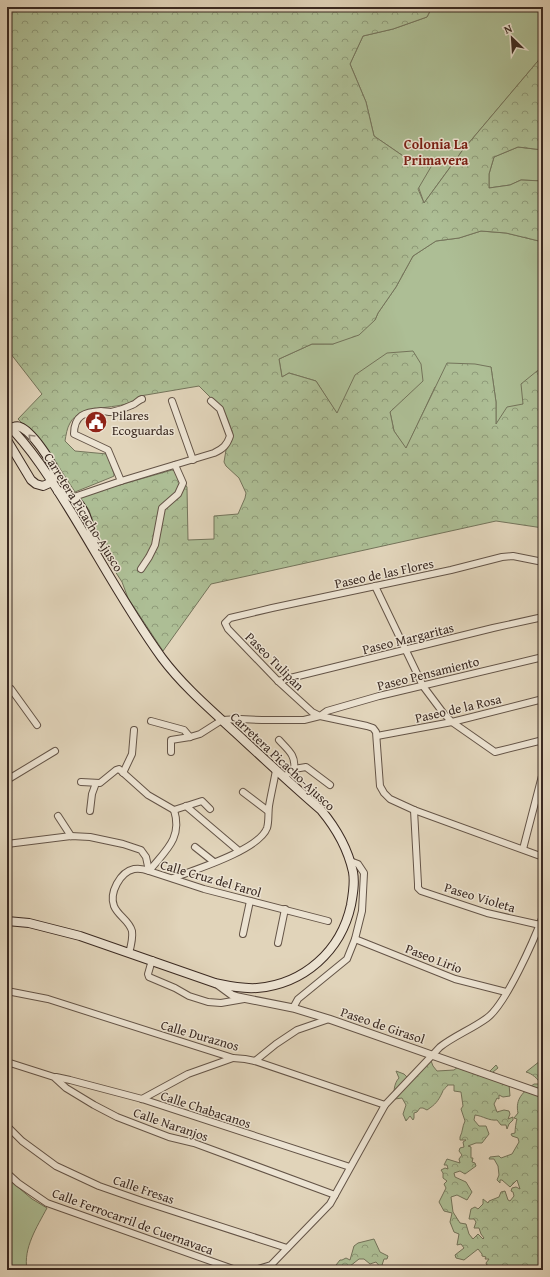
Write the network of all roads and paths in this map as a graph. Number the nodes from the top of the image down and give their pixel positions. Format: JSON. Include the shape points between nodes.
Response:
{"nodes":[{"id":1,"x":142,"y":399,"type":"dead end"},
{"id":2,"x":172,"y":401,"type":"dead end"},
{"id":3,"x":211,"y":401,"type":"dead end"},
{"id":4,"x":8,"y":428,"type":"edge"},
{"id":5,"x":7,"y":440,"type":"edge"},
{"id":6,"x":194,"y":460,"type":"junction"},
{"id":7,"x":175,"y":465,"type":"junction"},
{"id":8,"x":121,"y":481,"type":"junction"},
{"id":9,"x":52,"y":482,"type":"junction"},
{"id":10,"x":58,"y":491,"type":"junction"},
{"id":11,"x":74,"y":497,"type":"junction"},
{"id":12,"x":97,"y":554,"type":"junction"},
{"id":13,"x":543,"y":562,"type":"edge"},
{"id":14,"x":141,"y":569,"type":"dead end"},
{"id":15,"x":375,"y":586,"type":"junction"},
{"id":16,"x":543,"y":617,"type":"edge"},
{"id":17,"x":230,"y":618,"type":"joint"},
{"id":18,"x":406,"y":650,"type":"junction"},
{"id":19,"x":543,"y":657,"type":"edge"},
{"id":20,"x":278,"y":681,"type":"junction"},
{"id":21,"x":423,"y":686,"type":"junction"},
{"id":22,"x":7,"y":688,"type":"edge"},
{"id":23,"x":543,"y":699,"type":"edge"},
{"id":24,"x":320,"y":716,"type":"junction"},
{"id":25,"x":222,"y":720,"type":"junction"},
{"id":26,"x":151,"y":721,"type":"dead end"},
{"id":27,"x":452,"y":722,"type":"junction"},
{"id":28,"x":37,"y":725,"type":"dead end"},
{"id":29,"x":134,"y":730,"type":"dead end"},
{"id":30,"x":377,"y":736,"type":"junction"},
{"id":31,"x":190,"y":737,"type":"junction"},
{"id":32,"x":279,"y":740,"type":"dead end"},
{"id":33,"x":543,"y":740,"type":"edge"},
{"id":34,"x":55,"y":752,"type":"dead end"},
{"id":35,"x":171,"y":752,"type":"dead end"},
{"id":36,"x":294,"y":769,"type":"junction"},
{"id":37,"x":276,"y":770,"type":"junction"},
{"id":38,"x":543,"y":772,"type":"edge"},
{"id":39,"x":123,"y":773,"type":"junction"},
{"id":40,"x":284,"y":777,"type":"junction"},
{"id":41,"x":7,"y":780,"type":"edge"},
{"id":42,"x":81,"y":782,"type":"dead end"},
{"id":43,"x":96,"y":782,"type":"junction"},
{"id":44,"x":330,"y":785,"type":"dead end"},
{"id":45,"x":243,"y":792,"type":"dead end"},
{"id":46,"x":186,"y":806,"type":"junction"},
{"id":47,"x":210,"y":809,"type":"dead end"},
{"id":48,"x":174,"y":810,"type":"junction"},
{"id":49,"x":414,"y":810,"type":"junction"},
{"id":50,"x":90,"y":811,"type":"dead end"},
{"id":51,"x":268,"y":811,"type":"junction"},
{"id":52,"x":58,"y":816,"type":"dead end"},
{"id":53,"x":71,"y":836,"type":"junction"},
{"id":54,"x":7,"y":844,"type":"edge"},
{"id":55,"x":195,"y":846,"type":"dead end"},
{"id":56,"x":523,"y":849,"type":"junction"},
{"id":57,"x":239,"y":851,"type":"junction"},
{"id":58,"x":543,"y":857,"type":"edge"},
{"id":59,"x":350,"y":861,"type":"junction"},
{"id":60,"x":214,"y":862,"type":"junction"},
{"id":61,"x":149,"y":871,"type":"junction"},
{"id":62,"x":173,"y":878,"type":"junction"},
{"id":63,"x":250,"y":901,"type":"junction"},
{"id":64,"x":285,"y":909,"type":"junction"},
{"id":65,"x":543,"y":916,"type":"edge"},
{"id":66,"x":7,"y":921,"type":"edge"},
{"id":67,"x":328,"y":921,"type":"dead end"},
{"id":68,"x":540,"y":925,"type":"junction"},
{"id":69,"x":244,"y":934,"type":"dead end"},
{"id":70,"x":355,"y":939,"type":"junction"},
{"id":71,"x":278,"y":943,"type":"dead end"},
{"id":72,"x":129,"y":953,"type":"junction"},
{"id":73,"x":152,"y":960,"type":"junction"},
{"id":74,"x":215,"y":983,"type":"junction"},
{"id":75,"x":7,"y":991,"type":"edge"},
{"id":76,"x":506,"y":992,"type":"junction"},
{"id":77,"x":245,"y":999,"type":"junction"},
{"id":78,"x":293,"y":1008,"type":"junction"},
{"id":79,"x":329,"y":1019,"type":"junction"},
{"id":80,"x":432,"y":1055,"type":"junction"},
{"id":81,"x":234,"y":1058,"type":"junction"},
{"id":82,"x":7,"y":1062,"type":"edge"},
{"id":83,"x":255,"y":1062,"type":"junction"},
{"id":84,"x":54,"y":1077,"type":"junction"},
{"id":85,"x":543,"y":1094,"type":"edge"},
{"id":86,"x":142,"y":1099,"type":"junction"},
{"id":87,"x":385,"y":1105,"type":"junction"},
{"id":88,"x":7,"y":1126,"type":"edge"},
{"id":89,"x":350,"y":1167,"type":"junction"},
{"id":90,"x":7,"y":1173,"type":"edge"},
{"id":91,"x":335,"y":1195,"type":"junction"},
{"id":92,"x":288,"y":1248,"type":"junction"},
{"id":93,"x":236,"y":1270,"type":"edge"},
{"id":94,"x":255,"y":1270,"type":"edge"}],
"edges":[{"from":1,"to":8,"type":"street","via":[[133,405],[110,412],[84,414],[74,425],[74,434],[108,450]]},
{"from":2,"to":6,"type":"street"},
{"from":3,"to":6,"type":"street","via":[[220,409],[228,427],[228,443],[221,450]]},
{"from":4,"to":9,"type":"main road","via":[[20,427],[35,440],[53,466],[55,475]]},
{"from":5,"to":9,"type":"main road","via":[[31,480],[43,486]]},
{"from":6,"to":7,"type":"street"},
{"from":7,"to":8,"type":"street"},
{"from":7,"to":14,"type":"street","via":[[183,483],[178,494],[162,508],[154,545]]},
{"from":8,"to":11,"type":"street"},
{"from":9,"to":10,"type":"main road","name":"Carretera Picacho-Ajusco"},
{"from":10,"to":11,"type":"main road"},
{"from":10,"to":12,"type":"main road","name":"Carretera Picacho-Ajusco"},
{"from":11,"to":12,"type":"main road","via":[[83,510]]},
{"from":12,"to":25,"type":"main road","name":"Carretera Picacho-Ajusco","via":[[162,658],[187,687]]},
{"from":13,"to":15,"type":"street","name":"Paseo de las Flores","via":[[508,556]]},
{"from":15,"to":17,"type":"street","name":"Paseo de las Flores"},
{"from":15,"to":18,"type":"street"},
{"from":16,"to":18,"type":"street","name":"Paseo Margaritas"},
{"from":17,"to":20,"type":"street","name":"Paseo Tulipán","via":[[225,623],[228,630]]},
{"from":18,"to":20,"type":"street","name":"Paseo Margaritas"},
{"from":18,"to":21,"type":"street"},
{"from":19,"to":21,"type":"street","name":"Paseo Pensamiento"},
{"from":20,"to":24,"type":"street","name":"Paseo Tulipán","via":[[312,712]]},
{"from":21,"to":24,"type":"street","name":"Paseo Pensamiento","via":[[327,711]]},
{"from":21,"to":27,"type":"street"},
{"from":22,"to":28,"type":"street","via":[[11,689]]},
{"from":23,"to":27,"type":"street","name":"Paseo de la Rosa"},
{"from":24,"to":25,"type":"street","via":[[304,720]]},
{"from":24,"to":30,"type":"street","via":[[373,728]]},
{"from":25,"to":31,"type":"street","via":[[200,734]]},
{"from":25,"to":37,"type":"main road","name":"Carretera Picacho-Ajusco"},
{"from":26,"to":31,"type":"street","via":[[184,730]]},
{"from":27,"to":30,"type":"street","name":"Paseo de la Rosa"},
{"from":27,"to":33,"type":"street","via":[[495,752]]},
{"from":29,"to":39,"type":"street","via":[[132,754]]},
{"from":30,"to":49,"type":"street","via":[[380,786],[390,799]]},
{"from":31,"to":35,"type":"street","via":[[171,740]]},
{"from":32,"to":36,"type":"street","via":[[294,757]]},
{"from":34,"to":41,"type":"street"},
{"from":36,"to":40,"type":"street"},
{"from":36,"to":44,"type":"street","via":[[306,767]]},
{"from":37,"to":40,"type":"main road","name":"Carretera Picacho-Ajusco"},
{"from":37,"to":51,"type":"street"},
{"from":38,"to":56,"type":"street"},
{"from":39,"to":43,"type":"street","via":[[119,769],[100,783]]},
{"from":39,"to":48,"type":"street","via":[[148,795]]},
{"from":40,"to":59,"type":"main road","name":"Carretera Picacho-Ajusco","via":[[331,822]]},
{"from":42,"to":43,"type":"street"},
{"from":43,"to":50,"type":"street"},
{"from":45,"to":51,"type":"street"},
{"from":46,"to":47,"type":"street","via":[[202,801]]},
{"from":46,"to":48,"type":"street"},
{"from":46,"to":57,"type":"street"},
{"from":48,"to":61,"type":"street","via":[[177,826],[174,840]]},
{"from":49,"to":56,"type":"street"},
{"from":49,"to":68,"type":"street","name":"Paseo Violeta","via":[[418,888],[421,891],[487,913]]},
{"from":51,"to":57,"type":"street","via":[[267,828],[261,838]]},
{"from":52,"to":53,"type":"street"},
{"from":53,"to":54,"type":"street","name":"Calle Cruz del Farol"},
{"from":53,"to":61,"type":"street","name":"Calle Cruz del Farol","via":[[90,837],[135,847],[146,857]]},
{"from":55,"to":60,"type":"street"},
{"from":56,"to":58,"type":"street"},
{"from":57,"to":60,"type":"street"},
{"from":59,"to":70,"type":"street","via":[[358,864],[364,873],[362,911]]},
{"from":59,"to":74,"type":"main road","name":"Carretera Picacho-Ajusco","via":[[354,893],[349,913],[336,942],[324,958],[302,974],[276,985],[246,988]]},
{"from":60,"to":62,"type":"street"},
{"from":61,"to":62,"type":"street","name":"Calle Cruz del Farol"},
{"from":61,"to":72,"type":"street","via":[[140,868],[128,871],[114,892],[114,906],[127,921],[132,933]]},
{"from":62,"to":63,"type":"street","name":"Calle Cruz del Farol"},
{"from":63,"to":64,"type":"street","name":"Calle Cruz del Farol"},
{"from":63,"to":69,"type":"street"},
{"from":64,"to":67,"type":"street","name":"Calle Cruz del Farol"},
{"from":64,"to":71,"type":"street"},
{"from":65,"to":68,"type":"street"},
{"from":66,"to":72,"type":"main road","name":"Carretera Picacho-Ajusco","via":[[47,927]]},
{"from":68,"to":76,"type":"street"},
{"from":70,"to":76,"type":"street","name":"Paseo Lirio","via":[[455,979]]},
{"from":70,"to":78,"type":"street","via":[[347,959],[298,999]]},
{"from":72,"to":73,"type":"main road","name":"Carretera Picacho-Ajusco"},
{"from":73,"to":74,"type":"main road","name":"Carretera Picacho-Ajusco"},
{"from":73,"to":77,"type":"street","via":[[149,977],[189,996],[221,1003]]},
{"from":74,"to":77,"type":"street","name":"Paseo de Girasol","via":[[232,995]]},
{"from":75,"to":81,"type":"street","name":"Calle Duraznos","via":[[48,999]]},
{"from":76,"to":80,"type":"street","via":[[488,1017],[446,1042]]},
{"from":77,"to":78,"type":"street","name":"Paseo de Girasol"},
{"from":78,"to":79,"type":"street","name":"Paseo de Girasol"},
{"from":79,"to":80,"type":"street","name":"Paseo de Girasol"},
{"from":79,"to":83,"type":"street","via":[[297,1030]]},
{"from":80,"to":85,"type":"street","name":"Paseo de Girasol"},
{"from":80,"to":87,"type":"street"},
{"from":81,"to":83,"type":"street","name":"Calle Duraznos"},
{"from":81,"to":86,"type":"street","via":[[188,1074]]},
{"from":82,"to":84,"type":"street","name":"Calle Naranjos"},
{"from":83,"to":87,"type":"street","name":"Calle Duraznos"},
{"from":84,"to":86,"type":"street","name":"Calle Chabacanos"},
{"from":84,"to":91,"type":"street","name":"Calle Naranjos","via":[[66,1088],[135,1125],[194,1143]]},
{"from":86,"to":89,"type":"street","name":"Calle Chabacanos"},
{"from":87,"to":89,"type":"street"},
{"from":88,"to":92,"type":"street","name":"Calle Fresas","via":[[22,1141],[56,1166],[99,1186]]},
{"from":89,"to":91,"type":"street"},
{"from":90,"to":93,"type":"street","name":"Calle Ferrocarril de Cuernavaca","via":[[47,1204]]},
{"from":91,"to":92,"type":"street","via":[[330,1204]]},
{"from":92,"to":94,"type":"street","via":[[272,1265]]}]}
